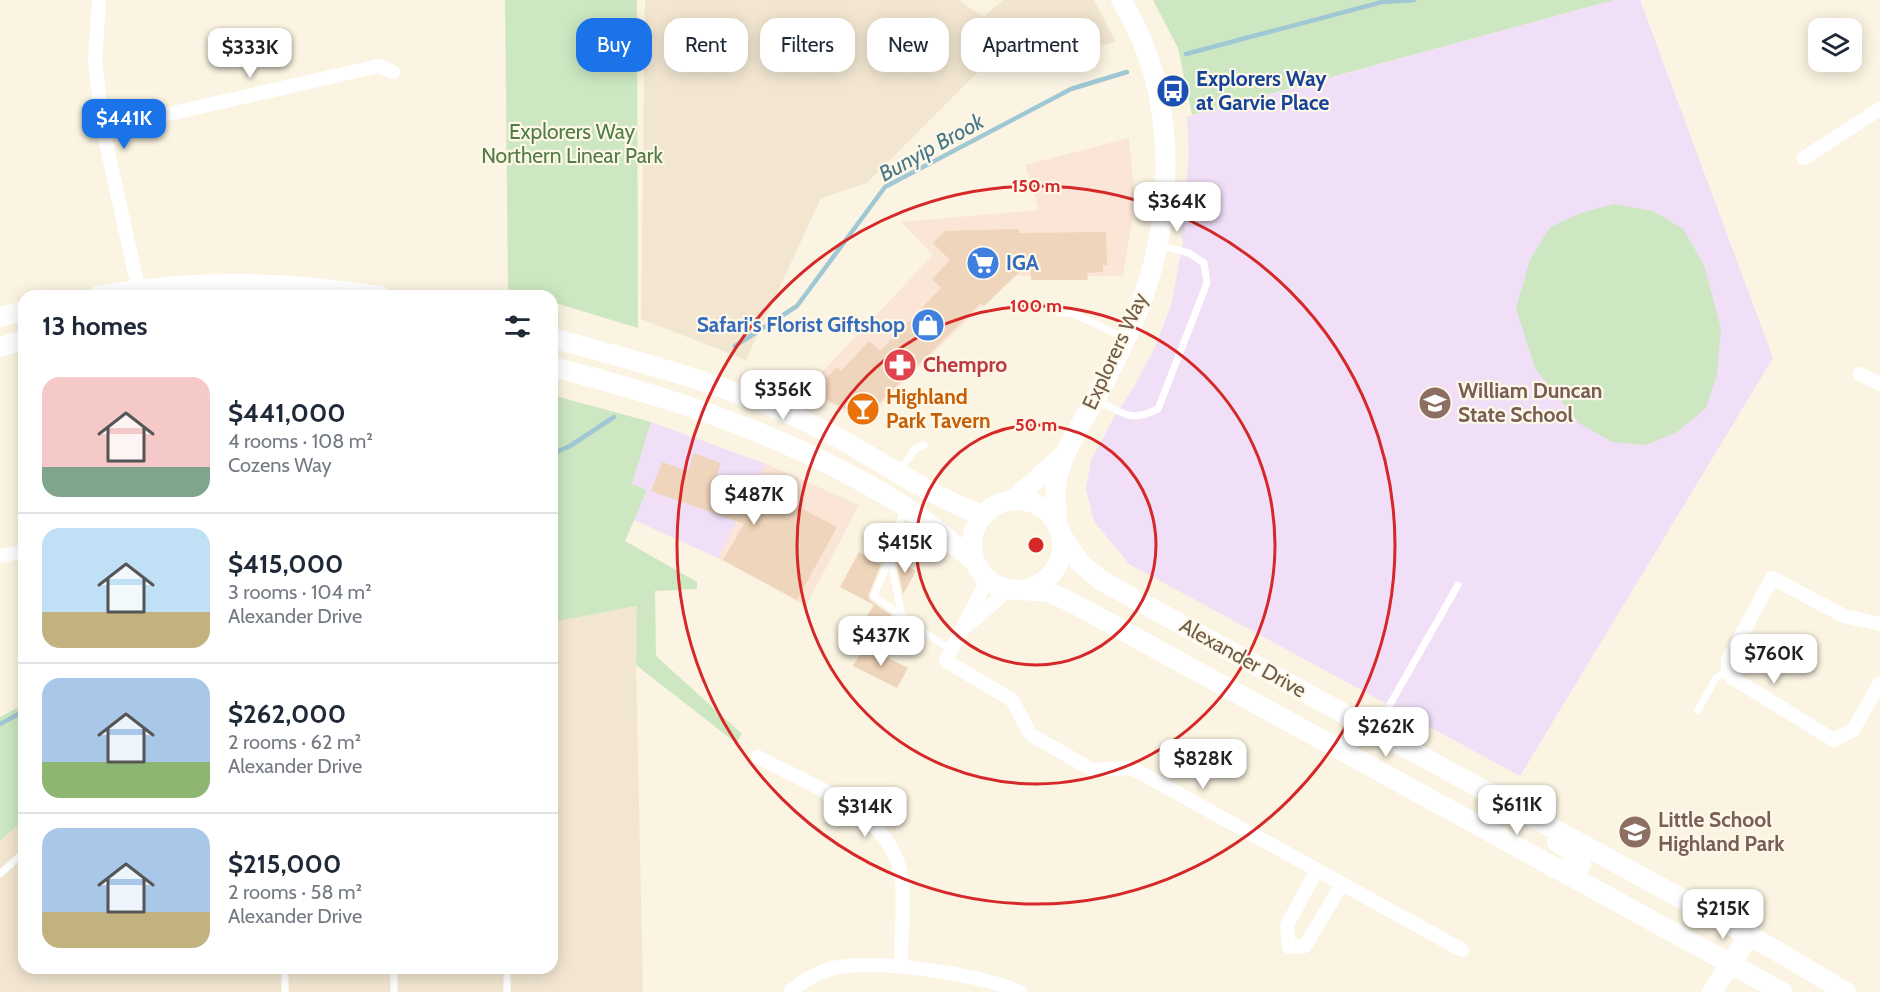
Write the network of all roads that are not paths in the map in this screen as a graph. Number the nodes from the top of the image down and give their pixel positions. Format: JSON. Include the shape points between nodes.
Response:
{"nodes":[{"id":1,"x":99,"y":0,"type":"edge"},
{"id":2,"x":1121,"y":0,"type":"edge"},
{"id":3,"x":393,"y":72,"type":"dead end"},
{"id":4,"x":1880,"y":109,"type":"edge"},
{"id":5,"x":103,"y":129,"type":"junction"},
{"id":6,"x":1804,"y":158,"type":"dead end"},
{"id":7,"x":1155,"y":244,"type":"junction"},
{"id":8,"x":139,"y":290,"type":"edge"},
{"id":9,"x":148,"y":290,"type":"edge"},
{"id":10,"x":336,"y":290,"type":"edge"},
{"id":11,"x":18,"y":312,"type":"edge"},
{"id":12,"x":1059,"y":314,"type":"dead end"},
{"id":13,"x":0,"y":317,"type":"edge"},
{"id":14,"x":1126,"y":338,"type":"junction"},
{"id":15,"x":558,"y":340,"type":"edge"},
{"id":16,"x":18,"y":342,"type":"edge"},
{"id":17,"x":0,"y":347,"type":"edge"},
{"id":18,"x":558,"y":369,"type":"edge"},
{"id":19,"x":1860,"y":374,"type":"dead end"},
{"id":20,"x":1880,"y":384,"type":"edge"},
{"id":21,"x":1096,"y":398,"type":"junction"},
{"id":22,"x":924,"y":445,"type":"dead end"},
{"id":23,"x":1064,"y":455,"type":"junction"},
{"id":24,"x":897,"y":474,"type":"junction"},
{"id":25,"x":1014,"y":500,"type":"junction"},
{"id":26,"x":904,"y":507,"type":"junction"},
{"id":27,"x":982,"y":514,"type":"junction"},
{"id":28,"x":1060,"y":530,"type":"junction"},
{"id":29,"x":18,"y":552,"type":"edge"},
{"id":30,"x":0,"y":556,"type":"edge"},
{"id":31,"x":890,"y":558,"type":"junction"},
{"id":32,"x":973,"y":560,"type":"junction"},
{"id":33,"x":987,"y":580,"type":"junction"},
{"id":34,"x":1458,"y":585,"type":"dead end"},
{"id":35,"x":1016,"y":590,"type":"junction"},
{"id":36,"x":902,"y":616,"type":"junction"},
{"id":37,"x":1880,"y":624,"type":"edge"},
{"id":38,"x":963,"y":629,"type":"junction"},
{"id":39,"x":952,"y":651,"type":"junction"},
{"id":40,"x":1728,"y":670,"type":"junction"},
{"id":41,"x":1880,"y":683,"type":"edge"},
{"id":42,"x":1698,"y":710,"type":"dead end"},
{"id":43,"x":1375,"y":731,"type":"junction"},
{"id":44,"x":758,"y":757,"type":"dead end"},
{"id":45,"x":1506,"y":801,"type":"junction"},
{"id":46,"x":18,"y":858,"type":"edge"},
{"id":47,"x":1554,"y":869,"type":"junction"},
{"id":48,"x":1316,"y":872,"type":"junction"},
{"id":49,"x":0,"y":874,"type":"edge"},
{"id":50,"x":1341,"y":886,"type":"junction"},
{"id":51,"x":1749,"y":936,"type":"junction"},
{"id":52,"x":1462,"y":950,"type":"dead end"},
{"id":53,"x":1730,"y":965,"type":"junction"},
{"id":54,"x":901,"y":966,"type":"junction"},
{"id":55,"x":285,"y":974,"type":"edge"},
{"id":56,"x":394,"y":974,"type":"edge"},
{"id":57,"x":507,"y":974,"type":"edge"},
{"id":58,"x":285,"y":992,"type":"edge"},
{"id":59,"x":394,"y":992,"type":"edge"},
{"id":60,"x":507,"y":992,"type":"edge"},
{"id":61,"x":790,"y":992,"type":"edge"},
{"id":62,"x":1020,"y":992,"type":"edge"},
{"id":63,"x":1712,"y":992,"type":"edge"},
{"id":64,"x":1782,"y":992,"type":"edge"},
{"id":65,"x":1846,"y":992,"type":"edge"}],
"edges":[{"from":1,"to":5,"type":"street","via":[[95,60]]},
{"from":2,"to":7,"type":"main road","name":"Explorers Way","via":[[1145,44],[1163,117],[1166,180]]},
{"from":3,"to":5,"type":"street","via":[[379,66]]},
{"from":4,"to":6,"type":"street"},
{"from":5,"to":8,"type":"street"},
{"from":7,"to":14,"type":"main road","name":"Explorers Way"},
{"from":7,"to":21,"type":"lane","via":[[1189,253],[1204,263],[1207,283],[1187,336],[1158,409],[1142,417],[1130,417]]},
{"from":9,"to":10,"type":"main road","via":[[175,284],[254,282]]},
{"from":11,"to":13,"type":"main road"},
{"from":12,"to":14,"type":"lane","via":[[1072,313]]},
{"from":14,"to":21,"type":"main road","name":"Explorers Way"},
{"from":15,"to":24,"type":"main road","via":[[663,367],[760,402],[825,431]]},
{"from":16,"to":17,"type":"main road"},
{"from":18,"to":26,"type":"main road","via":[[668,398],[755,429],[825,461]]},
{"from":19,"to":20,"type":"street"},
{"from":21,"to":23,"type":"main road","name":"Explorers Way"},
{"from":22,"to":24,"type":"lane","via":[[915,449]]},
{"from":23,"to":25,"type":"main road","name":"Explorers Way"},
{"from":23,"to":28,"type":"main road","name":"Explorers Way","via":[[1056,488]]},
{"from":24,"to":27,"type":"main road","via":[[953,504]]},
{"from":25,"to":27,"type":"main road","via":[[999,503]]},
{"from":25,"to":28,"type":"main road","via":[[1044,508]]},
{"from":26,"to":31,"type":"lane"},
{"from":26,"to":32,"type":"main road"},
{"from":27,"to":32,"type":"main road","via":[[971,536]]},
{"from":28,"to":35,"type":"main road","via":[[1063,554],[1056,568],[1038,585]]},
{"from":28,"to":43,"type":"main road","name":"Alexander Drive","via":[[1081,564],[1102,581]]},
{"from":29,"to":30,"type":"street"},
{"from":31,"to":36,"type":"lane"},
{"from":31,"to":36,"type":"lane","via":[[874,596]]},
{"from":32,"to":33,"type":"main road"},
{"from":33,"to":35,"type":"main road"},
{"from":33,"to":38,"type":"street"},
{"from":34,"to":43,"type":"lane"},
{"from":35,"to":38,"type":"street"},
{"from":35,"to":47,"type":"main road","name":"Alexander Drive","via":[[1047,592],[1069,601]]},
{"from":36,"to":39,"type":"lane"},
{"from":37,"to":40,"type":"street","via":[[1844,616],[1772,578],[1728,660]]},
{"from":38,"to":39,"type":"street"},
{"from":39,"to":48,"type":"street","via":[[946,661],[1012,700],[1031,735],[1093,770],[1132,768]]},
{"from":40,"to":41,"type":"street","via":[[1731,677],[1834,740],[1853,730]]},
{"from":40,"to":42,"type":"lane","via":[[1716,678]]},
{"from":43,"to":45,"type":"main road","name":"Alexander Drive"},
{"from":44,"to":54,"type":"street","via":[[864,815],[890,842],[902,881]]},
{"from":45,"to":47,"type":"main road","via":[[1538,830],[1580,858],[1578,869]]},
{"from":45,"to":51,"type":"main road","name":"Alexander Drive"},
{"from":46,"to":49,"type":"lane"},
{"from":47,"to":53,"type":"main road","name":"Alexander Drive"},
{"from":48,"to":50,"type":"street"},
{"from":48,"to":50,"type":"street","via":[[1287,925],[1289,947],[1305,946]]},
{"from":50,"to":52,"type":"street"},
{"from":51,"to":53,"type":"main road"},
{"from":51,"to":65,"type":"main road","name":"Alexander Drive"},
{"from":53,"to":63,"type":"main road"},
{"from":53,"to":64,"type":"main road","name":"Alexander Drive"},
{"from":54,"to":61,"type":"street","via":[[840,967],[807,979]]},
{"from":54,"to":62,"type":"street","via":[[994,983]]},
{"from":55,"to":58,"type":"lane"},
{"from":56,"to":59,"type":"lane"},
{"from":57,"to":60,"type":"lane"}]}
